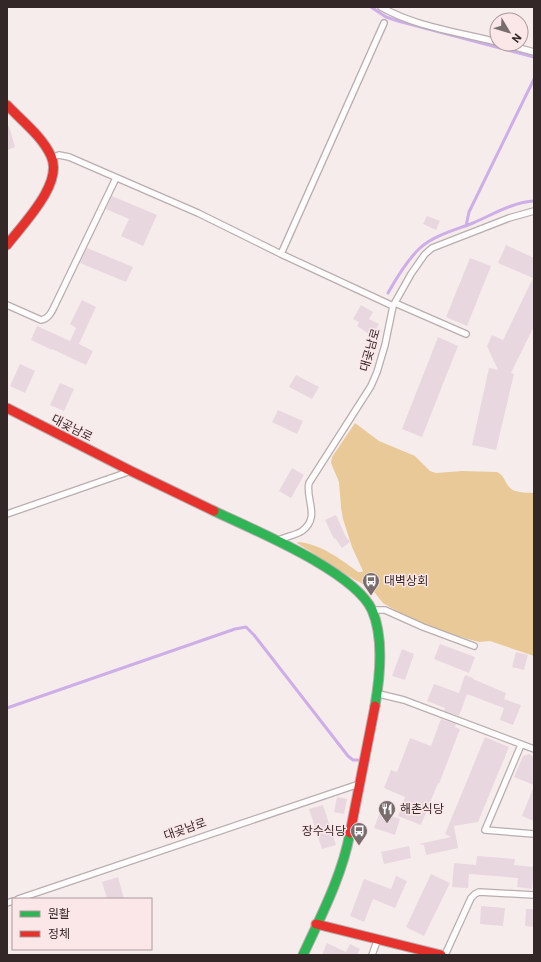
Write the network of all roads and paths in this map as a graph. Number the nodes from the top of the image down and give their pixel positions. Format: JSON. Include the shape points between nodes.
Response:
{"nodes":[{"id":1,"x":381,"y":7,"type":"edge"},
{"id":2,"x":384,"y":23,"type":"dead end"},
{"id":3,"x":489,"y":40,"type":"edge"},
{"id":4,"x":7,"y":105,"type":"edge"},
{"id":5,"x":52,"y":157,"type":"junction"},
{"id":6,"x":116,"y":178,"type":"junction"},
{"id":7,"x":534,"y":211,"type":"edge"},
{"id":8,"x":7,"y":245,"type":"edge"},
{"id":9,"x":281,"y":254,"type":"junction"},
{"id":10,"x":394,"y":304,"type":"junction"},
{"id":11,"x":7,"y":305,"type":"edge"},
{"id":12,"x":466,"y":334,"type":"dead end"},
{"id":13,"x":7,"y":408,"type":"edge"},
{"id":14,"x":131,"y":471,"type":"junction"},
{"id":15,"x":7,"y":514,"type":"edge"},
{"id":16,"x":278,"y":541,"type":"junction"},
{"id":17,"x":372,"y":610,"type":"junction"},
{"id":18,"x":474,"y":646,"type":"dead end"},
{"id":19,"x":377,"y":693,"type":"junction"},
{"id":20,"x":521,"y":745,"type":"junction"},
{"id":21,"x":534,"y":749,"type":"edge"},
{"id":22,"x":360,"y":784,"type":"junction"},
{"id":23,"x":534,"y":834,"type":"edge"},
{"id":24,"x":534,"y":894,"type":"edge"},
{"id":25,"x":21,"y":898,"type":"edge"},
{"id":26,"x":316,"y":924,"type":"junction"},
{"id":27,"x":377,"y":939,"type":"junction"},
{"id":28,"x":303,"y":955,"type":"edge"},
{"id":29,"x":372,"y":955,"type":"edge"},
{"id":30,"x":441,"y":955,"type":"edge"},
{"id":31,"x":445,"y":955,"type":"edge"}],
"edges":[{"from":1,"to":3,"type":"lane","via":[[396,16],[412,21]]},
{"from":2,"to":9,"type":"lane"},
{"from":4,"to":5,"type":"street"},
{"from":5,"to":6,"type":"lane","via":[[64,155]]},
{"from":5,"to":8,"type":"street","via":[[54,165],[50,187]]},
{"from":6,"to":9,"type":"lane"},
{"from":6,"to":11,"type":"lane","via":[[55,305],[45,320]]},
{"from":7,"to":10,"type":"lane","name":"대곶남로","via":[[432,248],[419,261]]},
{"from":9,"to":10,"type":"lane"},
{"from":10,"to":12,"type":"lane"},
{"from":10,"to":16,"type":"lane","name":"대곶남로","via":[[378,372],[308,483],[312,511],[309,523],[301,533]]},
{"from":13,"to":14,"type":"street","name":"대곶남로"},
{"from":14,"to":15,"type":"lane"},
{"from":14,"to":16,"type":"street","name":"대곶남로"},
{"from":16,"to":17,"type":"street","name":"대곶남로","via":[[347,581]]},
{"from":17,"to":18,"type":"lane","via":[[386,610]]},
{"from":17,"to":19,"type":"street","name":"대곶남로","via":[[380,646]]},
{"from":19,"to":20,"type":"lane","via":[[404,700]]},
{"from":19,"to":22,"type":"street","name":"대곶남로"},
{"from":20,"to":21,"type":"lane"},
{"from":20,"to":23,"type":"lane","via":[[485,830]]},
{"from":22,"to":25,"type":"lane","name":"대곶남로"},
{"from":22,"to":26,"type":"street","name":"대곶남로","via":[[347,852]]},
{"from":24,"to":31,"type":"lane","via":[[475,894]]},
{"from":26,"to":27,"type":"street"},
{"from":26,"to":28,"type":"street","name":"대곶남로"},
{"from":27,"to":29,"type":"lane"},
{"from":27,"to":30,"type":"street"}]}
